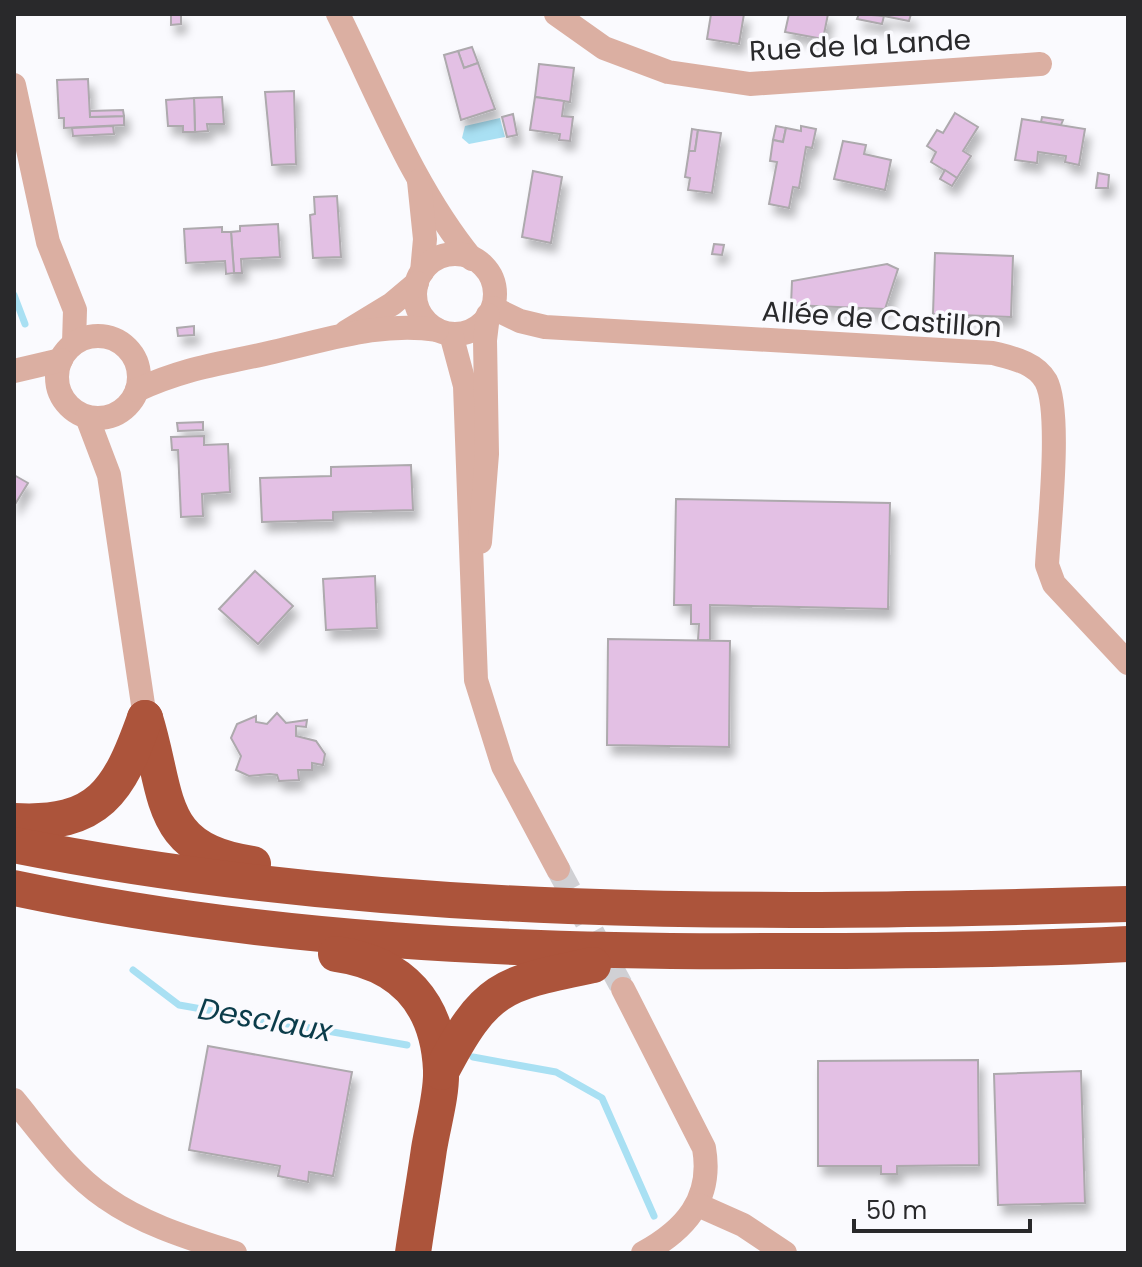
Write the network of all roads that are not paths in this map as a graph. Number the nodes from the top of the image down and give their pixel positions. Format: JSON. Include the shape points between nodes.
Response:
{"nodes":[{"id":1,"x":338,"y":14,"type":"edge"},
{"id":2,"x":556,"y":14,"type":"edge"},
{"id":3,"x":1040,"y":64,"type":"dead end"},
{"id":4,"x":14,"y":85,"type":"edge"},
{"id":5,"x":419,"y":179,"type":"junction"},
{"id":6,"x":472,"y":259,"type":"junction"},
{"id":7,"x":420,"y":278,"type":"junction"},
{"id":8,"x":75,"y":310,"type":"junction"},
{"id":9,"x":490,"y":312,"type":"junction"},
{"id":10,"x":444,"y":332,"type":"junction"},
{"id":11,"x":344,"y":333,"type":"junction"},
{"id":12,"x":103,"y":336,"type":"junction"},
{"id":13,"x":67,"y":351,"type":"junction"},
{"id":14,"x":133,"y":356,"type":"junction"},
{"id":15,"x":190,"y":367,"type":"junction"},
{"id":16,"x":14,"y":373,"type":"edge"},
{"id":17,"x":137,"y":390,"type":"junction"},
{"id":18,"x":59,"y":392,"type":"junction"},
{"id":19,"x":122,"y":411,"type":"junction"},
{"id":20,"x":87,"y":417,"type":"junction"},
{"id":21,"x":109,"y":475,"type":"junction"},
{"id":22,"x":472,"y":588,"type":"junction"},
{"id":23,"x":1128,"y":663,"type":"edge"},
{"id":24,"x":145,"y":718,"type":"junction"},
{"id":25,"x":14,"y":821,"type":"edge"},
{"id":26,"x":14,"y":845,"type":"edge"},
{"id":27,"x":558,"y":869,"type":"tunnel mouth"},
{"id":28,"x":14,"y":888,"type":"edge"},
{"id":29,"x":14,"y":903,"type":"edge"},
{"id":30,"x":1128,"y":904,"type":"edge"},
{"id":31,"x":591,"y":908,"type":"junction"},
{"id":32,"x":1128,"y":944,"type":"edge"},
{"id":33,"x":658,"y":952,"type":"junction"},
{"id":34,"x":623,"y":989,"type":"tunnel mouth"},
{"id":35,"x":441,"y":1072,"type":"junction"},
{"id":36,"x":14,"y":1100,"type":"edge"},
{"id":37,"x":698,"y":1205,"type":"junction"},
{"id":38,"x":235,"y":1253,"type":"edge"},
{"id":39,"x":413,"y":1253,"type":"edge"},
{"id":40,"x":643,"y":1253,"type":"edge"},
{"id":41,"x":785,"y":1253,"type":"edge"}],
"edges":[{"from":1,"to":5,"type":"street"},
{"from":2,"to":3,"type":"street","name":"Rue de la Lande","via":[[604,48],[668,72],[750,84]]},
{"from":4,"to":8,"type":"street","via":[[48,242]]},
{"from":5,"to":6,"type":"street"},
{"from":5,"to":7,"type":"street","via":[[425,239]]},
{"from":6,"to":7,"type":"street","via":[[451,254],[438,258]]},
{"from":6,"to":9,"type":"street","via":[[493,281]]},
{"from":7,"to":10,"type":"street","via":[[415,301],[420,313]]},
{"from":7,"to":11,"type":"street","via":[[392,304]]},
{"from":8,"to":12,"type":"street"},
{"from":8,"to":13,"type":"street"},
{"from":9,"to":10,"type":"street","via":[[476,328]]},
{"from":9,"to":22,"type":"street","via":[[485,506]]},
{"from":9,"to":23,"type":"street","name":"Allée de Castillon","via":[[545,327],[993,353],[1034,367],[1046,382],[1053,409],[1047,565],[1054,584]]},
{"from":10,"to":11,"type":"street","via":[[418,326]]},
{"from":10,"to":22,"type":"street","via":[[465,386]]},
{"from":11,"to":15,"type":"street"},
{"from":12,"to":13,"type":"street","via":[[84,338]]},
{"from":12,"to":14,"type":"street","via":[[122,343]]},
{"from":13,"to":16,"type":"street"},
{"from":13,"to":18,"type":"street","via":[[56,377]]},
{"from":14,"to":15,"type":"street"},
{"from":14,"to":17,"type":"street","via":[[140,377]]},
{"from":15,"to":17,"type":"street"},
{"from":16,"to":18,"type":"street"},
{"from":17,"to":19,"type":"street"},
{"from":18,"to":20,"type":"street","via":[[73,411]]},
{"from":19,"to":20,"type":"street"},
{"from":19,"to":21,"type":"street"},
{"from":20,"to":21,"type":"street"},
{"from":21,"to":24,"type":"street"},
{"from":22,"to":27,"type":"street","via":[[476,680],[491,736]]},
{"from":24,"to":25,"type":"highway","via":[[128,766],[99,801],[62,819]]},
{"from":24,"to":31,"type":"highway","via":[[167,810],[186,839],[201,850],[236,862],[277,867],[528,889]]},
{"from":26,"to":31,"type":"highway","via":[[92,861],[338,893]]},
{"from":28,"to":33,"type":"highway","via":[[127,909],[329,935],[460,946]]},
{"from":29,"to":35,"type":"highway","via":[[161,931],[375,961],[396,972],[414,992],[436,1041]]},
{"from":30,"to":31,"type":"highway","via":[[928,910]]},
{"from":32,"to":33,"type":"highway","via":[[1011,950]]},
{"from":33,"to":35,"type":"highway","via":[[530,978],[503,990],[478,1009]]},
{"from":34,"to":37,"type":"street","via":[[704,1148],[707,1166]]},
{"from":35,"to":39,"type":"highway"},
{"from":36,"to":38,"type":"street","via":[[69,1166],[106,1199],[173,1233]]},
{"from":37,"to":40,"type":"street","via":[[684,1226]]},
{"from":37,"to":41,"type":"street","via":[[743,1225]]}]}
